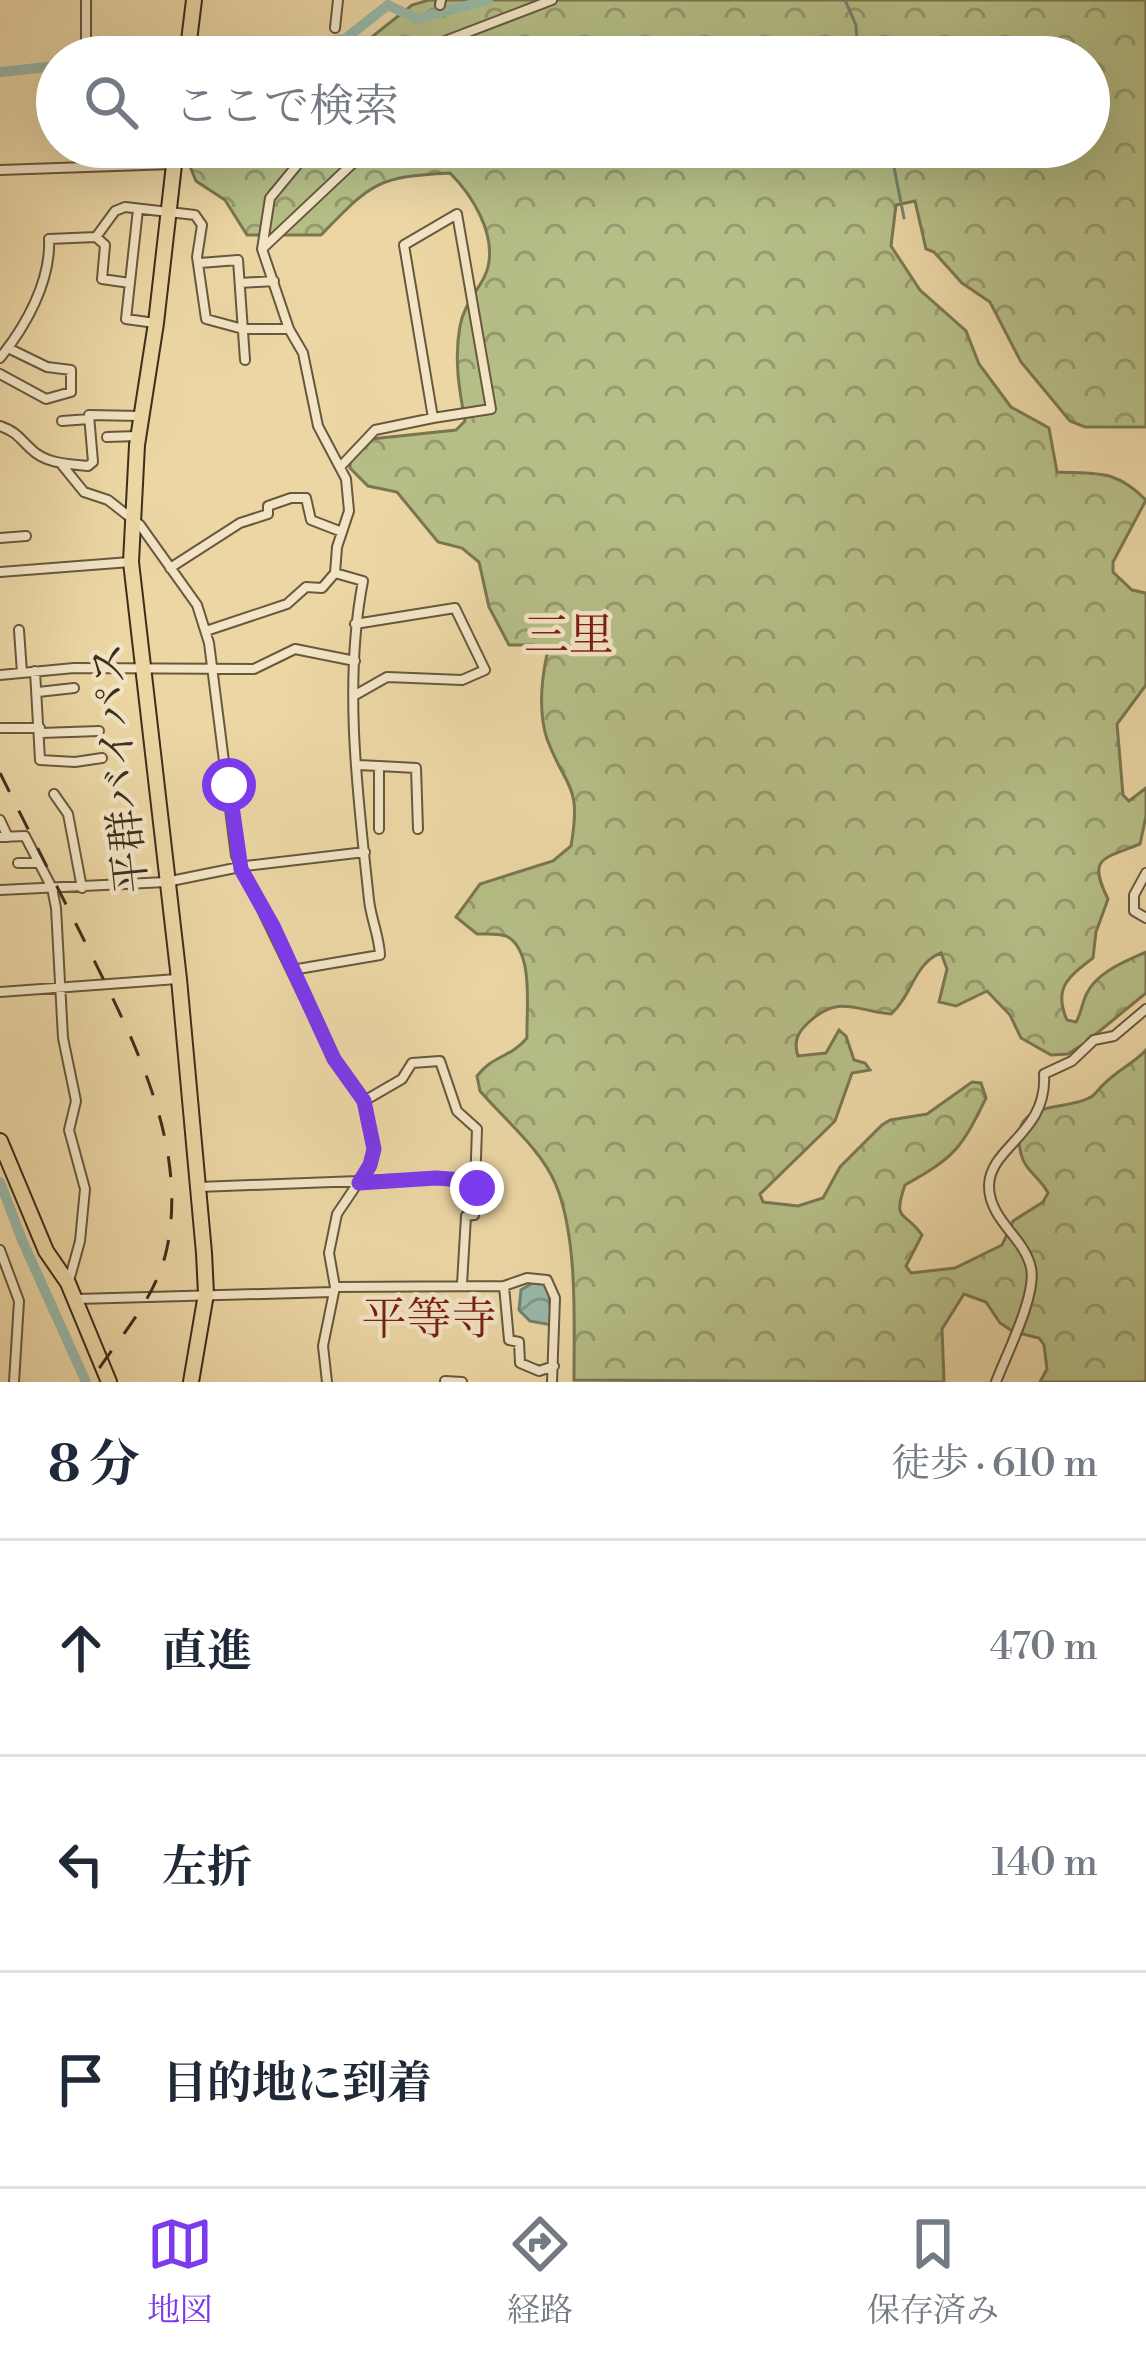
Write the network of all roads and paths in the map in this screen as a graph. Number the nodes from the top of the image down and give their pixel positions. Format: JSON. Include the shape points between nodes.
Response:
{"nodes":[{"id":1,"x":86,"y":0,"type":"edge"},
{"id":2,"x":194,"y":0,"type":"edge"},
{"id":3,"x":338,"y":0,"type":"edge"},
{"id":4,"x":552,"y":0,"type":"edge"},
{"id":5,"x":334,"y":28,"type":"dead end"},
{"id":6,"x":86,"y":36,"type":"edge"},
{"id":7,"x":190,"y":36,"type":"edge"},
{"id":8,"x":459,"y":36,"type":"edge"},
{"id":9,"x":46,"y":168,"type":"edge"},
{"id":10,"x":175,"y":168,"type":"edge"},
{"id":11,"x":295,"y":168,"type":"edge"},
{"id":12,"x":349,"y":168,"type":"edge"},
{"id":13,"x":0,"y":170,"type":"edge"},
{"id":14,"x":138,"y":209,"type":"junction"},
{"id":15,"x":169,"y":213,"type":"junction"},
{"id":16,"x":96,"y":237,"type":"junction"},
{"id":17,"x":262,"y":249,"type":"junction"},
{"id":18,"x":200,"y":263,"type":"junction"},
{"id":19,"x":275,"y":281,"type":"junction"},
{"id":20,"x":130,"y":283,"type":"junction"},
{"id":21,"x":240,"y":283,"type":"junction"},
{"id":22,"x":156,"y":323,"type":"junction"},
{"id":23,"x":243,"y":329,"type":"junction"},
{"id":24,"x":289,"y":329,"type":"junction"},
{"id":25,"x":0,"y":332,"type":"edge"},
{"id":26,"x":15,"y":338,"type":"junction"},
{"id":27,"x":8,"y":348,"type":"junction"},
{"id":28,"x":0,"y":358,"type":"edge"},
{"id":29,"x":245,"y":360,"type":"dead end"},
{"id":30,"x":0,"y":374,"type":"edge"},
{"id":31,"x":141,"y":416,"type":"junction"},
{"id":32,"x":433,"y":418,"type":"junction"},
{"id":33,"x":89,"y":419,"type":"junction"},
{"id":34,"x":62,"y":421,"type":"dead end"},
{"id":35,"x":0,"y":426,"type":"edge"},
{"id":36,"x":107,"y":436,"type":"dead end"},
{"id":37,"x":138,"y":436,"type":"junction"},
{"id":38,"x":62,"y":465,"type":"junction"},
{"id":39,"x":340,"y":467,"type":"junction"},
{"id":40,"x":131,"y":516,"type":"junction"},
{"id":41,"x":342,"y":532,"type":"junction"},
{"id":42,"x":26,"y":536,"type":"dead end"},
{"id":43,"x":0,"y":538,"type":"edge"},
{"id":44,"x":131,"y":562,"type":"junction"},
{"id":45,"x":170,"y":568,"type":"junction"},
{"id":46,"x":0,"y":572,"type":"edge"},
{"id":47,"x":335,"y":573,"type":"junction"},
{"id":48,"x":355,"y":624,"type":"junction"},
{"id":49,"x":19,"y":630,"type":"dead end"},
{"id":50,"x":206,"y":632,"type":"junction"},
{"id":51,"x":355,"y":661,"type":"junction"},
{"id":52,"x":143,"y":667,"type":"junction"},
{"id":53,"x":212,"y":670,"type":"junction"},
{"id":54,"x":35,"y":671,"type":"junction"},
{"id":55,"x":22,"y":673,"type":"junction"},
{"id":56,"x":0,"y":675,"type":"edge"},
{"id":57,"x":74,"y":688,"type":"dead end"},
{"id":58,"x":38,"y":692,"type":"junction"},
{"id":59,"x":356,"y":695,"type":"junction"},
{"id":60,"x":0,"y":728,"type":"edge"},
{"id":61,"x":40,"y":730,"type":"junction"},
{"id":62,"x":99,"y":731,"type":"dead end"},
{"id":63,"x":101,"y":758,"type":"dead end"},
{"id":64,"x":358,"y":765,"type":"junction"},
{"id":65,"x":379,"y":766,"type":"junction"},
{"id":66,"x":54,"y":794,"type":"dead end"},
{"id":67,"x":0,"y":820,"type":"edge"},
{"id":68,"x":418,"y":829,"type":"dead end"},
{"id":69,"x":379,"y":830,"type":"dead end"},
{"id":70,"x":4,"y":837,"type":"edge"},
{"id":71,"x":365,"y":852,"type":"junction"},
{"id":72,"x":17,"y":863,"type":"dead end"},
{"id":73,"x":40,"y":863,"type":"junction"},
{"id":74,"x":241,"y":869,"type":"junction"},
{"id":75,"x":1146,"y":873,"type":"edge"},
{"id":76,"x":166,"y":882,"type":"junction"},
{"id":77,"x":52,"y":888,"type":"junction"},
{"id":78,"x":82,"y":888,"type":"junction"},
{"id":79,"x":0,"y":890,"type":"edge"},
{"id":80,"x":1146,"y":918,"type":"edge"},
{"id":81,"x":292,"y":970,"type":"junction"},
{"id":82,"x":179,"y":979,"type":"junction"},
{"id":83,"x":59,"y":987,"type":"junction"},
{"id":84,"x":0,"y":992,"type":"edge"},
{"id":85,"x":1146,"y":1009,"type":"edge"},
{"id":86,"x":364,"y":1101,"type":"junction"},
{"id":87,"x":0,"y":1142,"type":"edge"},
{"id":88,"x":477,"y":1181,"type":"junction"},
{"id":89,"x":359,"y":1183,"type":"junction"},
{"id":90,"x":197,"y":1187,"type":"junction"},
{"id":91,"x":0,"y":1250,"type":"edge"},
{"id":92,"x":68,"y":1283,"type":"junction"},
{"id":93,"x":463,"y":1284,"type":"junction"},
{"id":94,"x":504,"y":1286,"type":"junction"},
{"id":95,"x":334,"y":1290,"type":"junction"},
{"id":96,"x":206,"y":1294,"type":"junction"},
{"id":97,"x":75,"y":1300,"type":"junction"},
{"id":98,"x":555,"y":1364,"type":"junction"},
{"id":99,"x":14,"y":1382,"type":"edge"},
{"id":100,"x":109,"y":1382,"type":"edge"},
{"id":101,"x":191,"y":1382,"type":"edge"},
{"id":102,"x":327,"y":1382,"type":"edge"},
{"id":103,"x":445,"y":1382,"type":"edge"},
{"id":104,"x":462,"y":1382,"type":"edge"},
{"id":105,"x":553,"y":1382,"type":"edge"},
{"id":106,"x":996,"y":1382,"type":"edge"}],
"edges":[{"from":1,"to":6,"type":"street"},
{"from":2,"to":7,"type":"highway"},
{"from":3,"to":5,"type":"street"},
{"from":4,"to":8,"type":"street"},
{"from":9,"to":13,"type":"street"},
{"from":10,"to":15,"type":"highway","name":"平群バイパス"},
{"from":11,"to":17,"type":"street","via":[[270,198]]},
{"from":12,"to":17,"type":"street"},
{"from":14,"to":15,"type":"street"},
{"from":14,"to":16,"type":"street","via":[[115,211]]},
{"from":14,"to":20,"type":"street"},
{"from":15,"to":18,"type":"street","via":[[194,215],[202,225]]},
{"from":15,"to":22,"type":"highway","name":"平群バイパス"},
{"from":16,"to":20,"type":"street","via":[[105,245],[102,279]]},
{"from":16,"to":26,"type":"street","via":[[49,239],[50,266]]},
{"from":17,"to":19,"type":"street"},
{"from":18,"to":21,"type":"street","via":[[238,260]]},
{"from":18,"to":23,"type":"street","via":[[206,319]]},
{"from":19,"to":21,"type":"street"},
{"from":19,"to":24,"type":"street"},
{"from":20,"to":22,"type":"street","via":[[126,319]]},
{"from":21,"to":23,"type":"street"},
{"from":22,"to":31,"type":"highway","name":"平群バイパス"},
{"from":23,"to":24,"type":"street"},
{"from":23,"to":29,"type":"street"},
{"from":24,"to":39,"type":"street","via":[[303,353],[318,426]]},
{"from":25,"to":26,"type":"street"},
{"from":26,"to":27,"type":"street"},
{"from":27,"to":28,"type":"street"},
{"from":27,"to":30,"type":"street","via":[[71,370],[71,392],[46,399]]},
{"from":31,"to":33,"type":"street"},
{"from":31,"to":37,"type":"highway","name":"平群バイパス"},
{"from":32,"to":32,"type":"street","via":[[404,245],[457,214],[491,409]]},
{"from":32,"to":39,"type":"street","via":[[375,430]]},
{"from":33,"to":34,"type":"street"},
{"from":33,"to":38,"type":"street","via":[[92,465]]},
{"from":35,"to":38,"type":"street"},
{"from":36,"to":37,"type":"street"},
{"from":37,"to":40,"type":"highway","name":"平群バイパス"},
{"from":38,"to":40,"type":"street","via":[[84,492]]},
{"from":39,"to":41,"type":"street","via":[[349,489]]},
{"from":40,"to":44,"type":"highway","name":"平群バイパス"},
{"from":40,"to":45,"type":"street"},
{"from":41,"to":45,"type":"street","via":[[311,520],[306,497],[291,497]]},
{"from":41,"to":47,"type":"street"},
{"from":42,"to":43,"type":"street"},
{"from":44,"to":46,"type":"street"},
{"from":44,"to":52,"type":"highway","name":"平群バイパス"},
{"from":45,"to":50,"type":"street"},
{"from":47,"to":48,"type":"street","via":[[363,581]]},
{"from":47,"to":50,"type":"street","via":[[322,588],[306,587],[287,604]]},
{"from":48,"to":51,"type":"street"},
{"from":48,"to":59,"type":"street","via":[[455,608],[485,670],[462,680],[387,677]]},
{"from":49,"to":55,"type":"street"},
{"from":50,"to":53,"type":"street"},
{"from":51,"to":53,"type":"street","via":[[296,649],[260,668]]},
{"from":51,"to":59,"type":"street"},
{"from":52,"to":53,"type":"street"},
{"from":52,"to":54,"type":"street"},
{"from":52,"to":76,"type":"highway","name":"平群バイパス"},
{"from":53,"to":74,"type":"street"},
{"from":54,"to":55,"type":"street"},
{"from":54,"to":58,"type":"street"},
{"from":55,"to":56,"type":"street"},
{"from":57,"to":58,"type":"street"},
{"from":58,"to":61,"type":"street"},
{"from":59,"to":64,"type":"street"},
{"from":60,"to":61,"type":"street"},
{"from":61,"to":62,"type":"street"},
{"from":61,"to":63,"type":"street","via":[[40,760]]},
{"from":64,"to":65,"type":"street"},
{"from":64,"to":71,"type":"street"},
{"from":65,"to":68,"type":"street","via":[[416,768]]},
{"from":65,"to":69,"type":"street"},
{"from":66,"to":78,"type":"street","via":[[68,814]]},
{"from":67,"to":70,"type":"street"},
{"from":70,"to":73,"type":"street","via":[[25,836]]},
{"from":71,"to":74,"type":"street"},
{"from":71,"to":81,"type":"street","via":[[380,955]]},
{"from":72,"to":73,"type":"street"},
{"from":73,"to":77,"type":"street"},
{"from":74,"to":76,"type":"street"},
{"from":74,"to":81,"type":"street"},
{"from":75,"to":80,"type":"street","via":[[1134,895],[1134,911]]},
{"from":76,"to":78,"type":"street"},
{"from":76,"to":82,"type":"highway","name":"平群バイパス"},
{"from":77,"to":78,"type":"street"},
{"from":77,"to":79,"type":"street"},
{"from":77,"to":83,"type":"street"},
{"from":81,"to":86,"type":"street","via":[[334,1059]]},
{"from":82,"to":83,"type":"street"},
{"from":82,"to":90,"type":"highway","name":"平群バイパス"},
{"from":83,"to":84,"type":"street"},
{"from":83,"to":92,"type":"street","via":[[76,1101],[69,1130],[86,1189]]},
{"from":85,"to":106,"type":"street","via":[[1044,1074],[1040,1112],[993,1171],[995,1209],[1026,1254],[1032,1280]]},
{"from":86,"to":88,"type":"street","via":[[402,1079],[412,1063],[440,1060],[458,1111],[477,1129]]},
{"from":86,"to":89,"type":"street","via":[[374,1149]]},
{"from":87,"to":92,"type":"highway"},
{"from":88,"to":89,"type":"street"},
{"from":88,"to":93,"type":"street","via":[[474,1215],[466,1216]]},
{"from":89,"to":90,"type":"street"},
{"from":89,"to":95,"type":"street","via":[[337,1214],[329,1253]]},
{"from":90,"to":96,"type":"highway","name":"平群バイパス"},
{"from":91,"to":99,"type":"street","via":[[19,1301]]},
{"from":92,"to":97,"type":"highway"},
{"from":93,"to":94,"type":"street"},
{"from":93,"to":95,"type":"street"},
{"from":94,"to":98,"type":"street","via":[[508,1340],[519,1342],[520,1363],[539,1371]]},
{"from":94,"to":98,"type":"street","via":[[537,1276],[554,1286]]},
{"from":95,"to":96,"type":"street"},
{"from":95,"to":102,"type":"street","via":[[323,1346]]},
{"from":96,"to":97,"type":"street"},
{"from":96,"to":101,"type":"highway","name":"平群バイパス"},
{"from":97,"to":100,"type":"highway"},
{"from":98,"to":105,"type":"street"},
{"from":103,"to":104,"type":"street"}]}
